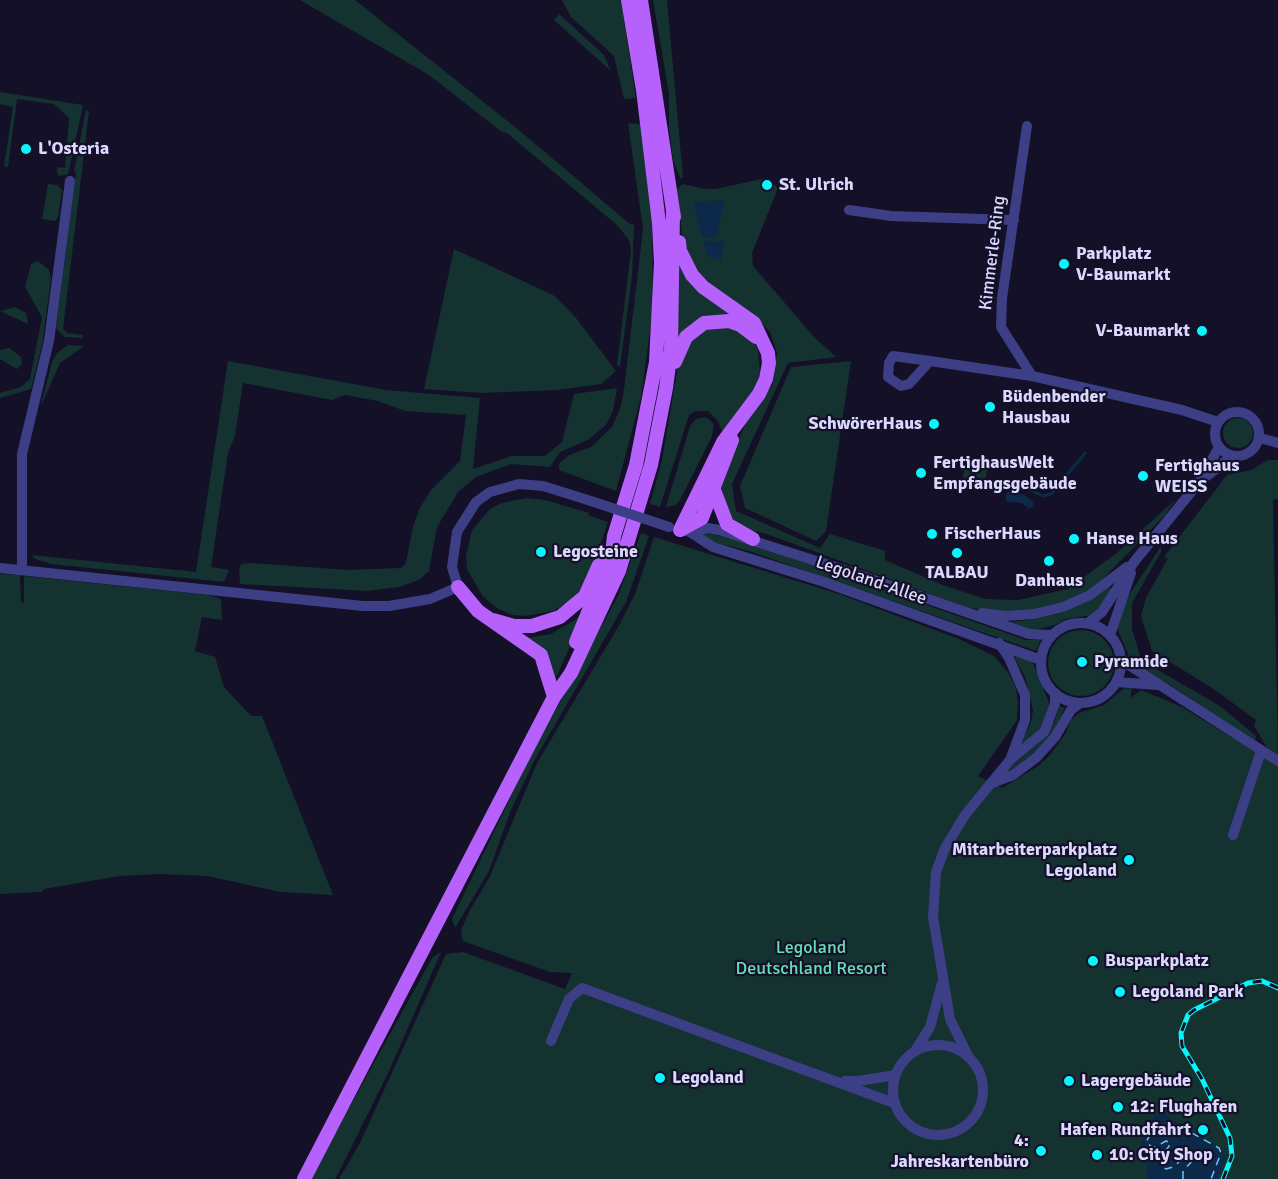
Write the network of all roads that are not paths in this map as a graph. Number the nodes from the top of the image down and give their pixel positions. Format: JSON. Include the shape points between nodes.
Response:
{"nodes":[{"id":1,"x":628,"y":0,"type":"edge"},
{"id":2,"x":641,"y":0,"type":"edge"},
{"id":3,"x":1027,"y":126,"type":"dead end"},
{"id":4,"x":70,"y":181,"type":"dead end"},
{"id":5,"x":673,"y":210,"type":"junction"},
{"id":6,"x":849,"y":210,"type":"dead end"},
{"id":7,"x":1014,"y":220,"type":"junction"},
{"id":8,"x":764,"y":344,"type":"junction"},
{"id":9,"x":930,"y":361,"type":"dead end"},
{"id":10,"x":1032,"y":376,"type":"junction"},
{"id":11,"x":666,"y":388,"type":"junction"},
{"id":12,"x":1218,"y":422,"type":"junction"},
{"id":13,"x":735,"y":430,"type":"junction"},
{"id":14,"x":1260,"y":438,"type":"junction"},
{"id":15,"x":1278,"y":443,"type":"edge"},
{"id":16,"x":1219,"y":447,"type":"junction"},
{"id":17,"x":1233,"y":456,"type":"junction"},
{"id":18,"x":1200,"y":481,"type":"junction"},
{"id":19,"x":714,"y":490,"type":"junction"},
{"id":20,"x":680,"y":530,"type":"junction"},
{"id":21,"x":614,"y":536,"type":"junction"},
{"id":22,"x":753,"y":539,"type":"junction"},
{"id":23,"x":1134,"y":562,"type":"junction"},
{"id":24,"x":0,"y":568,"type":"edge"},
{"id":25,"x":22,"y":568,"type":"junction"},
{"id":26,"x":458,"y":587,"type":"junction"},
{"id":27,"x":956,"y":610,"type":"junction"},
{"id":28,"x":494,"y":620,"type":"junction"},
{"id":29,"x":1088,"y":623,"type":"junction"},
{"id":30,"x":1052,"y":635,"type":"junction"},
{"id":31,"x":1110,"y":635,"type":"junction"},
{"id":32,"x":999,"y":643,"type":"junction"},
{"id":33,"x":1041,"y":660,"type":"junction"},
{"id":34,"x":1121,"y":660,"type":"junction"},
{"id":35,"x":1116,"y":682,"type":"junction"},
{"id":36,"x":1160,"y":685,"type":"junction"},
{"id":37,"x":1055,"y":694,"type":"junction"},
{"id":38,"x":554,"y":697,"type":"junction"},
{"id":39,"x":1080,"y":703,"type":"junction"},
{"id":40,"x":1261,"y":751,"type":"junction"},
{"id":41,"x":1010,"y":760,"type":"junction"},
{"id":42,"x":1278,"y":761,"type":"edge"},
{"id":43,"x":989,"y":785,"type":"junction"},
{"id":44,"x":1233,"y":835,"type":"dead end"},
{"id":45,"x":944,"y":977,"type":"junction"},
{"id":46,"x":551,"y":1041,"type":"dead end"},
{"id":47,"x":914,"y":1052,"type":"junction"},
{"id":48,"x":968,"y":1056,"type":"junction"},
{"id":49,"x":896,"y":1075,"type":"junction"},
{"id":50,"x":836,"y":1080,"type":"junction"},
{"id":51,"x":894,"y":1103,"type":"junction"},
{"id":52,"x":304,"y":1179,"type":"edge"}],
"edges":[{"from":1,"to":21,"type":"main road","via":[[659,224],[660,294],[651,392],[636,465]]},
{"from":2,"to":5,"type":"main road"},
{"from":3,"to":7,"type":"street","name":"Kimmerle-Ring"},
{"from":4,"to":25,"type":"street","via":[[49,341],[22,454]]},
{"from":5,"to":8,"type":"main road","via":[[680,251],[692,275],[754,324]]},
{"from":5,"to":11,"type":"main road","via":[[671,350]]},
{"from":6,"to":7,"type":"street","via":[[891,216]]},
{"from":7,"to":10,"type":"street","name":"Kimmerle-Ring","via":[[1001,327]]},
{"from":8,"to":11,"type":"main road","via":[[749,330],[729,321],[704,324],[686,337],[680,347]]},
{"from":8,"to":13,"type":"main road","via":[[769,363],[766,379]]},
{"from":9,"to":10,"type":"street"},
{"from":10,"to":12,"type":"street","via":[[1182,410]]},
{"from":11,"to":38,"type":"main road","via":[[651,465],[619,571],[571,673]]},
{"from":12,"to":14,"type":"street","via":[[1229,413],[1244,412],[1258,425]]},
{"from":12,"to":16,"type":"street","via":[[1215,435]]},
{"from":13,"to":19,"type":"main road"},
{"from":13,"to":20,"type":"main road","via":[[723,442]]},
{"from":14,"to":15,"type":"street"},
{"from":14,"to":17,"type":"street","via":[[1247,454]]},
{"from":16,"to":17,"type":"street"},
{"from":16,"to":18,"type":"street"},
{"from":17,"to":18,"type":"street"},
{"from":18,"to":23,"type":"street"},
{"from":19,"to":20,"type":"main road","via":[[702,518]]},
{"from":19,"to":22,"type":"main road","via":[[727,524]]},
{"from":20,"to":22,"type":"street","name":"Legoland-Allee","via":[[708,528]]},
{"from":20,"to":26,"type":"street","bridge":true,"via":[[543,486],[519,484],[490,492],[476,502],[457,532],[452,567]]},
{"from":20,"to":32,"type":"street","name":"Legoland-Allee","via":[[713,547]]},
{"from":21,"to":28,"type":"main road","via":[[585,596],[574,607],[532,627]]},
{"from":21,"to":38,"type":"main road","via":[[604,576]]},
{"from":22,"to":27,"type":"street","name":"Legoland-Allee"},
{"from":23,"to":27,"type":"street","via":[[1090,595],[1063,607],[1005,616]]},
{"from":23,"to":29,"type":"street","via":[[1102,612]]},
{"from":23,"to":31,"type":"street"},
{"from":24,"to":25,"type":"street"},
{"from":25,"to":26,"type":"street","via":[[363,606],[430,598]]},
{"from":26,"to":28,"type":"main road","via":[[478,611]]},
{"from":27,"to":30,"type":"street","name":"Legoland-Allee","via":[[1029,634]]},
{"from":28,"to":38,"type":"main road","via":[[541,655]]},
{"from":29,"to":30,"type":"street","via":[[1075,623]]},
{"from":29,"to":31,"type":"street"},
{"from":30,"to":33,"type":"street"},
{"from":31,"to":34,"type":"street"},
{"from":32,"to":33,"type":"street","name":"Legoland-Allee"},
{"from":32,"to":41,"type":"street","via":[[1025,695],[1025,720]]},
{"from":33,"to":37,"type":"street","via":[[1047,683]]},
{"from":34,"to":35,"type":"street"},
{"from":34,"to":36,"type":"street"},
{"from":35,"to":36,"type":"street"},
{"from":35,"to":39,"type":"street","via":[[1105,695]]},
{"from":36,"to":40,"type":"street"},
{"from":37,"to":39,"type":"street"},
{"from":37,"to":41,"type":"street","via":[[1044,732]]},
{"from":38,"to":52,"type":"main road"},
{"from":39,"to":43,"type":"street","via":[[1037,757],[1013,775]]},
{"from":40,"to":42,"type":"street"},
{"from":40,"to":44,"type":"street"},
{"from":41,"to":43,"type":"street"},
{"from":43,"to":45,"type":"street","via":[[956,829],[936,872],[933,917]]},
{"from":45,"to":47,"type":"street","via":[[930,1027]]},
{"from":45,"to":48,"type":"street","via":[[950,1019]]},
{"from":46,"to":50,"type":"street","via":[[569,999],[582,988]]},
{"from":47,"to":48,"type":"street","via":[[942,1045]]},
{"from":47,"to":49,"type":"street"},
{"from":48,"to":51,"type":"street","via":[[981,1078],[983,1091],[975,1116],[965,1125],[941,1134],[928,1133],[906,1120]]},
{"from":49,"to":50,"type":"street","via":[[858,1082]]},
{"from":49,"to":51,"type":"street"},
{"from":50,"to":51,"type":"street"}]}
